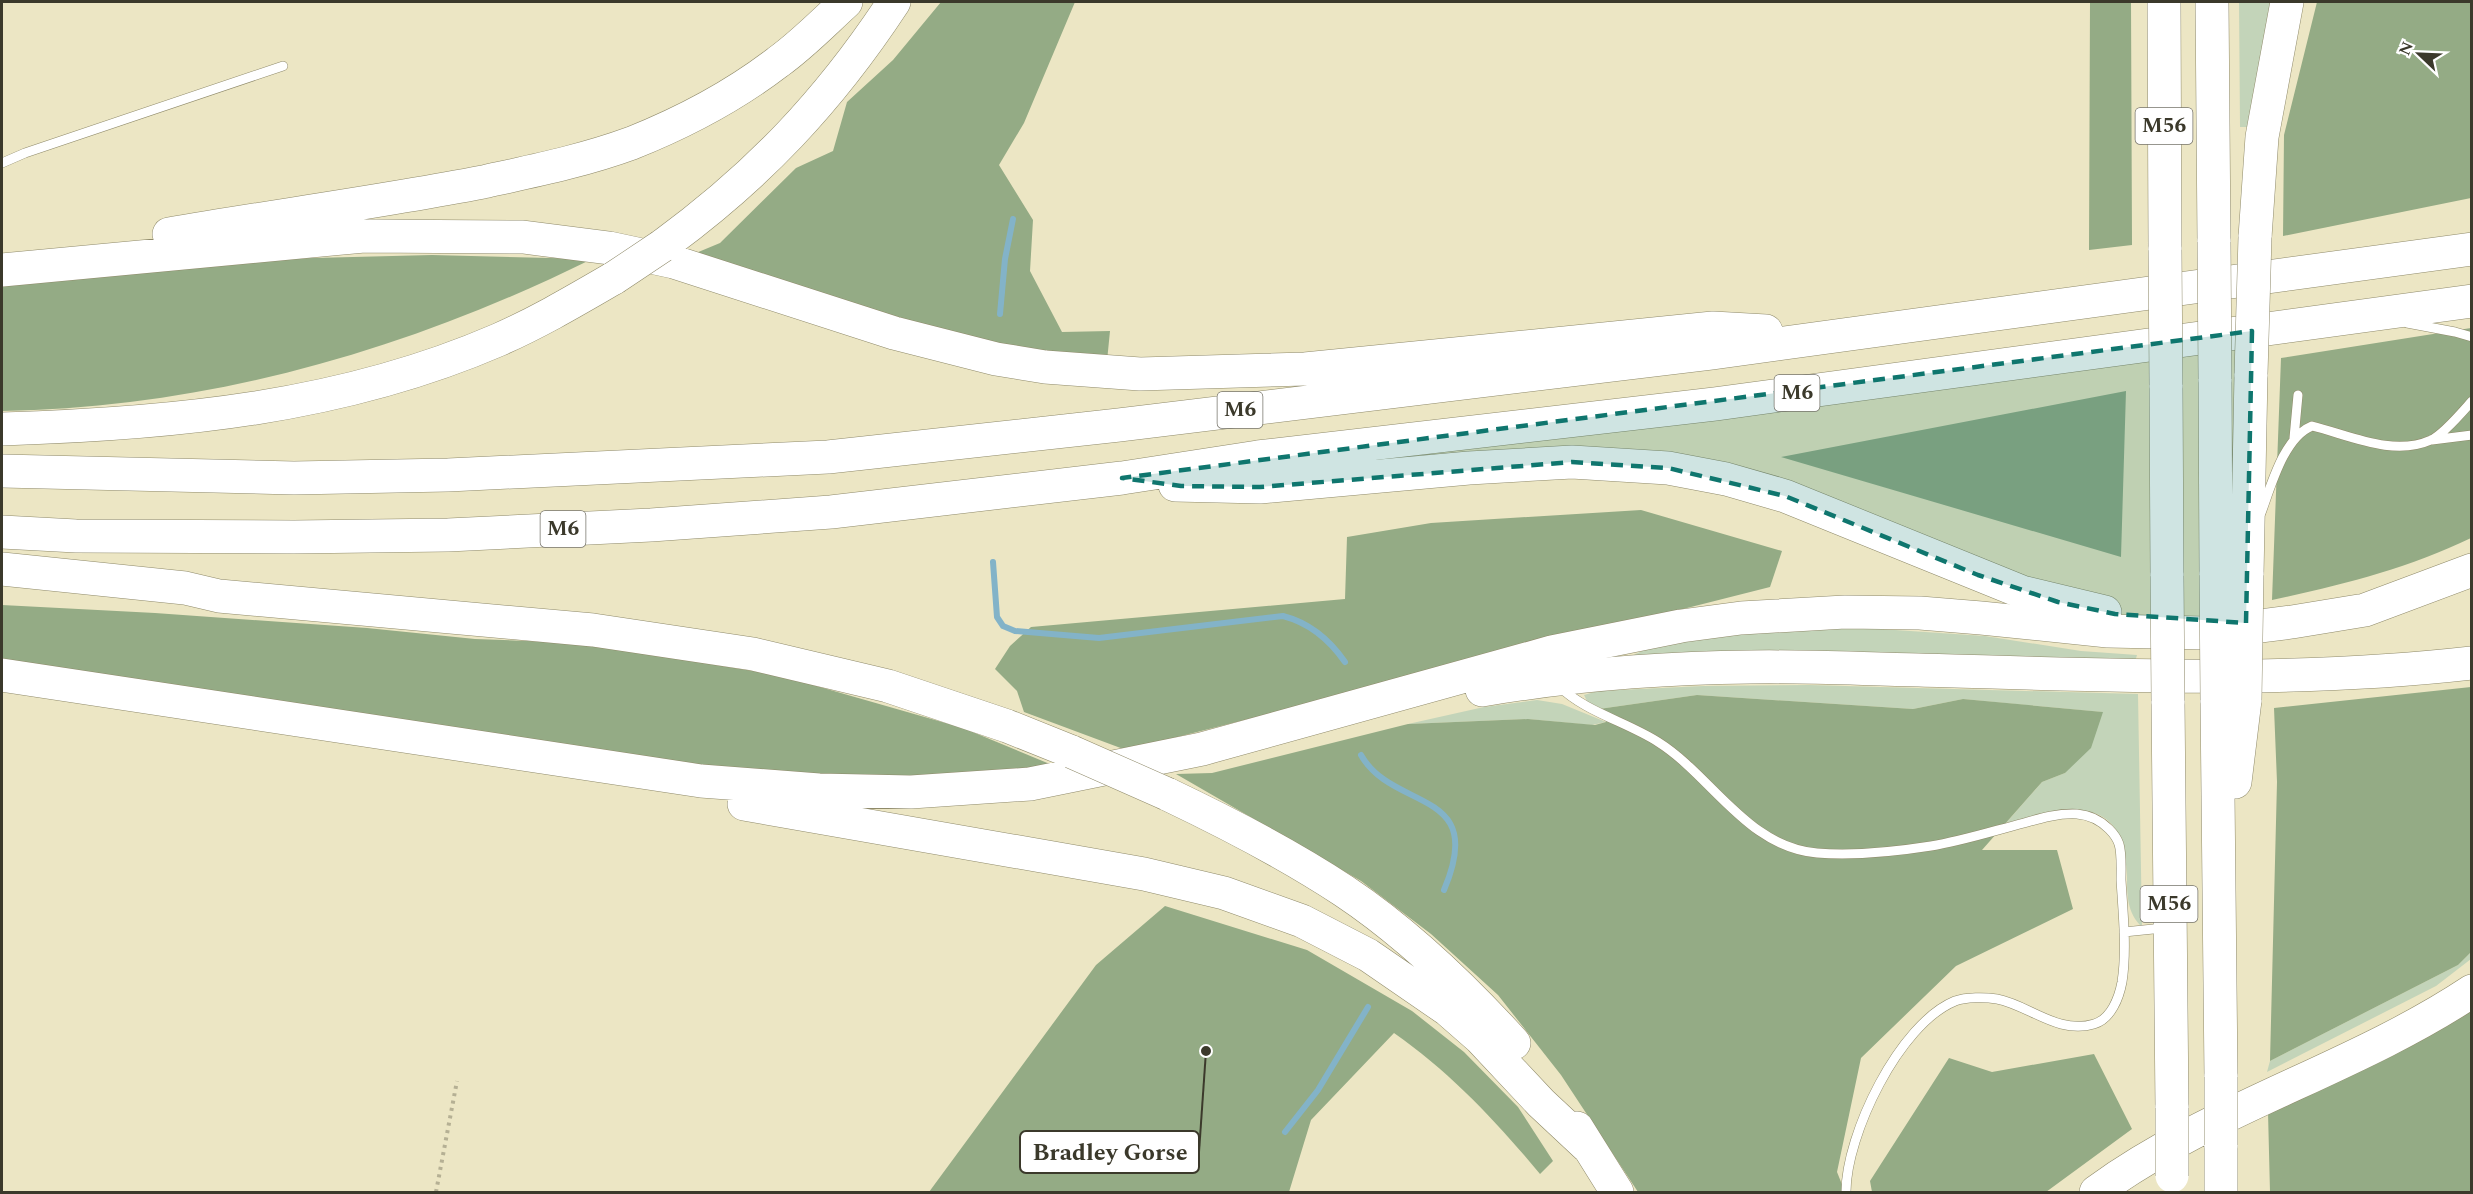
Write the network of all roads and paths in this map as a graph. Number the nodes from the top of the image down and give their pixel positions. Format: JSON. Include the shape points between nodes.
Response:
{"nodes":[{"id":1,"x":846,"y":2,"type":"edge"},
{"id":2,"x":894,"y":2,"type":"edge"},
{"id":3,"x":2164,"y":2,"type":"edge"},
{"id":4,"x":2212,"y":2,"type":"edge"},
{"id":5,"x":2287,"y":2,"type":"edge"},
{"id":6,"x":283,"y":66,"type":"dead end"},
{"id":7,"x":2,"y":163,"type":"edge"},
{"id":8,"x":2472,"y":249,"type":"edge"},
{"id":9,"x":37,"y":266,"type":"junction"},
{"id":10,"x":2,"y":270,"type":"edge"},
{"id":11,"x":2472,"y":301,"type":"edge"},
{"id":12,"x":2365,"y":315,"type":"junction"},
{"id":13,"x":1845,"y":335,"type":"junction"},
{"id":14,"x":2472,"y":338,"type":"edge"},
{"id":15,"x":2298,"y":395,"type":"dead end"},
{"id":16,"x":2472,"y":401,"type":"edge"},
{"id":17,"x":2,"y":429,"type":"edge"},
{"id":18,"x":2472,"y":435,"type":"edge"},
{"id":19,"x":2294,"y":438,"type":"junction"},
{"id":20,"x":2432,"y":440,"type":"junction"},
{"id":21,"x":2,"y":471,"type":"edge"},
{"id":22,"x":1122,"y":478,"type":"junction"},
{"id":23,"x":2,"y":532,"type":"edge"},
{"id":24,"x":2237,"y":566,"type":"junction"},
{"id":25,"x":2,"y":569,"type":"edge"},
{"id":26,"x":2472,"y":570,"type":"edge"},
{"id":27,"x":2,"y":590,"type":"edge"},
{"id":28,"x":219,"y":596,"type":"junction"},
{"id":29,"x":2292,"y":622,"type":"junction"},
{"id":30,"x":2472,"y":663,"type":"edge"},
{"id":31,"x":2,"y":675,"type":"edge"},
{"id":32,"x":1553,"y":680,"type":"junction"},
{"id":33,"x":1308,"y":721,"type":"junction"},
{"id":34,"x":549,"y":759,"type":"junction"},
{"id":35,"x":2169,"y":927,"type":"junction"},
{"id":36,"x":2124,"y":932,"type":"junction"},
{"id":37,"x":2472,"y":991,"type":"edge"},
{"id":38,"x":457,"y":1081,"type":"dead end"},
{"id":39,"x":1587,"y":1146,"type":"junction"},
{"id":40,"x":2172,"y":1184,"type":"edge"},
{"id":41,"x":436,"y":1192,"type":"edge"},
{"id":42,"x":1617,"y":1192,"type":"edge"},
{"id":43,"x":1846,"y":1192,"type":"edge"},
{"id":44,"x":2096,"y":1192,"type":"edge"},
{"id":45,"x":2222,"y":1192,"type":"edge"}],
"edges":[{"from":1,"to":9,"type":"highway","via":[[778,63],[742,86],[605,153],[413,196],[143,238]]},
{"from":2,"to":17,"type":"highway","bridge":true,"via":[[845,71],[789,137],[733,191],[662,246],[550,315],[497,340],[416,370],[284,404],[116,425]]},
{"from":3,"to":35,"type":"highway","number":"M56","bridge":true},
{"from":4,"to":24,"type":"highway","number":"M56","bridge":true,"via":[[2215,379]]},
{"from":5,"to":24,"type":"highway","bridge":true,"via":[[2262,137]]},
{"from":6,"to":7,"type":"lane"},
{"from":8,"to":13,"type":"highway","number":"M6"},
{"from":9,"to":10,"type":"highway"},
{"from":9,"to":13,"type":"highway","via":[[364,236],[534,238],[675,262],[894,333],[996,359],[1140,374],[1305,369],[1713,328]]},
{"from":11,"to":12,"type":"highway","number":"M6"},
{"from":12,"to":14,"type":"lane"},
{"from":12,"to":22,"type":"highway","number":"M6","via":[[1715,404],[1258,457]]},
{"from":13,"to":21,"type":"highway","number":"M6","via":[[1468,384],[828,457],[448,475],[294,478]]},
{"from":15,"to":19,"type":"lane"},
{"from":16,"to":20,"type":"lane"},
{"from":18,"to":20,"type":"lane"},
{"from":19,"to":20,"type":"lane","via":[[2312,426],[2385,445]]},
{"from":19,"to":24,"type":"lane"},
{"from":22,"to":23,"type":"highway","number":"M6","via":[[831,512],[627,526],[294,537]]},
{"from":22,"to":29,"type":"highway","via":[[1181,486],[1260,487],[1572,462],[1668,468],[1785,496],[1977,575],[2058,602],[2115,614],[2207,623]]},
{"from":24,"to":45,"type":"highway","number":"M56","bridge":true,"via":[[2219,915]]},
{"from":25,"to":28,"type":"highway","via":[[185,588]]},
{"from":26,"to":29,"type":"highway","via":[[2366,610]]},
{"from":27,"to":28,"type":"highway","via":[[197,601]]},
{"from":28,"to":39,"type":"highway","bridge":true,"via":[[593,630],[753,654],[908,692],[1072,752],[1167,794],[1283,854],[1345,892],[1400,933],[1447,974],[1519,1048],[1555,1092]]},
{"from":29,"to":33,"type":"highway","via":[[2171,634],[1920,614],[1845,612],[1741,618],[1552,652]]},
{"from":30,"to":32,"type":"highway","via":[[2309,676],[1750,666]]},
{"from":31,"to":34,"type":"highway"},
{"from":32,"to":33,"type":"highway"},
{"from":32,"to":36,"type":"lane","via":[[1569,696],[1641,731],[1675,754],[1753,827],[1796,849],[1859,855],[1933,846],[2055,815],[2090,817],[2112,832],[2120,846]]},
{"from":33,"to":34,"type":"highway","via":[[1202,750],[1073,777],[1030,784],[911,792],[770,788]]},
{"from":34,"to":39,"type":"highway","via":[[702,796],[1144,874],[1264,906],[1368,955],[1448,1010]]},
{"from":35,"to":36,"type":"lane"},
{"from":35,"to":40,"type":"highway","number":"M56","bridge":true},
{"from":36,"to":43,"type":"lane","via":[[2119,994],[2105,1019],[2092,1025],[2071,1026],[1996,999],[1973,998],[1956,1001],[1920,1027],[1883,1079],[1863,1117]]},
{"from":37,"to":44,"type":"highway","via":[[2388,1040],[2193,1133]]},
{"from":38,"to":41,"type":"path"},
{"from":39,"to":42,"type":"highway"}]}
